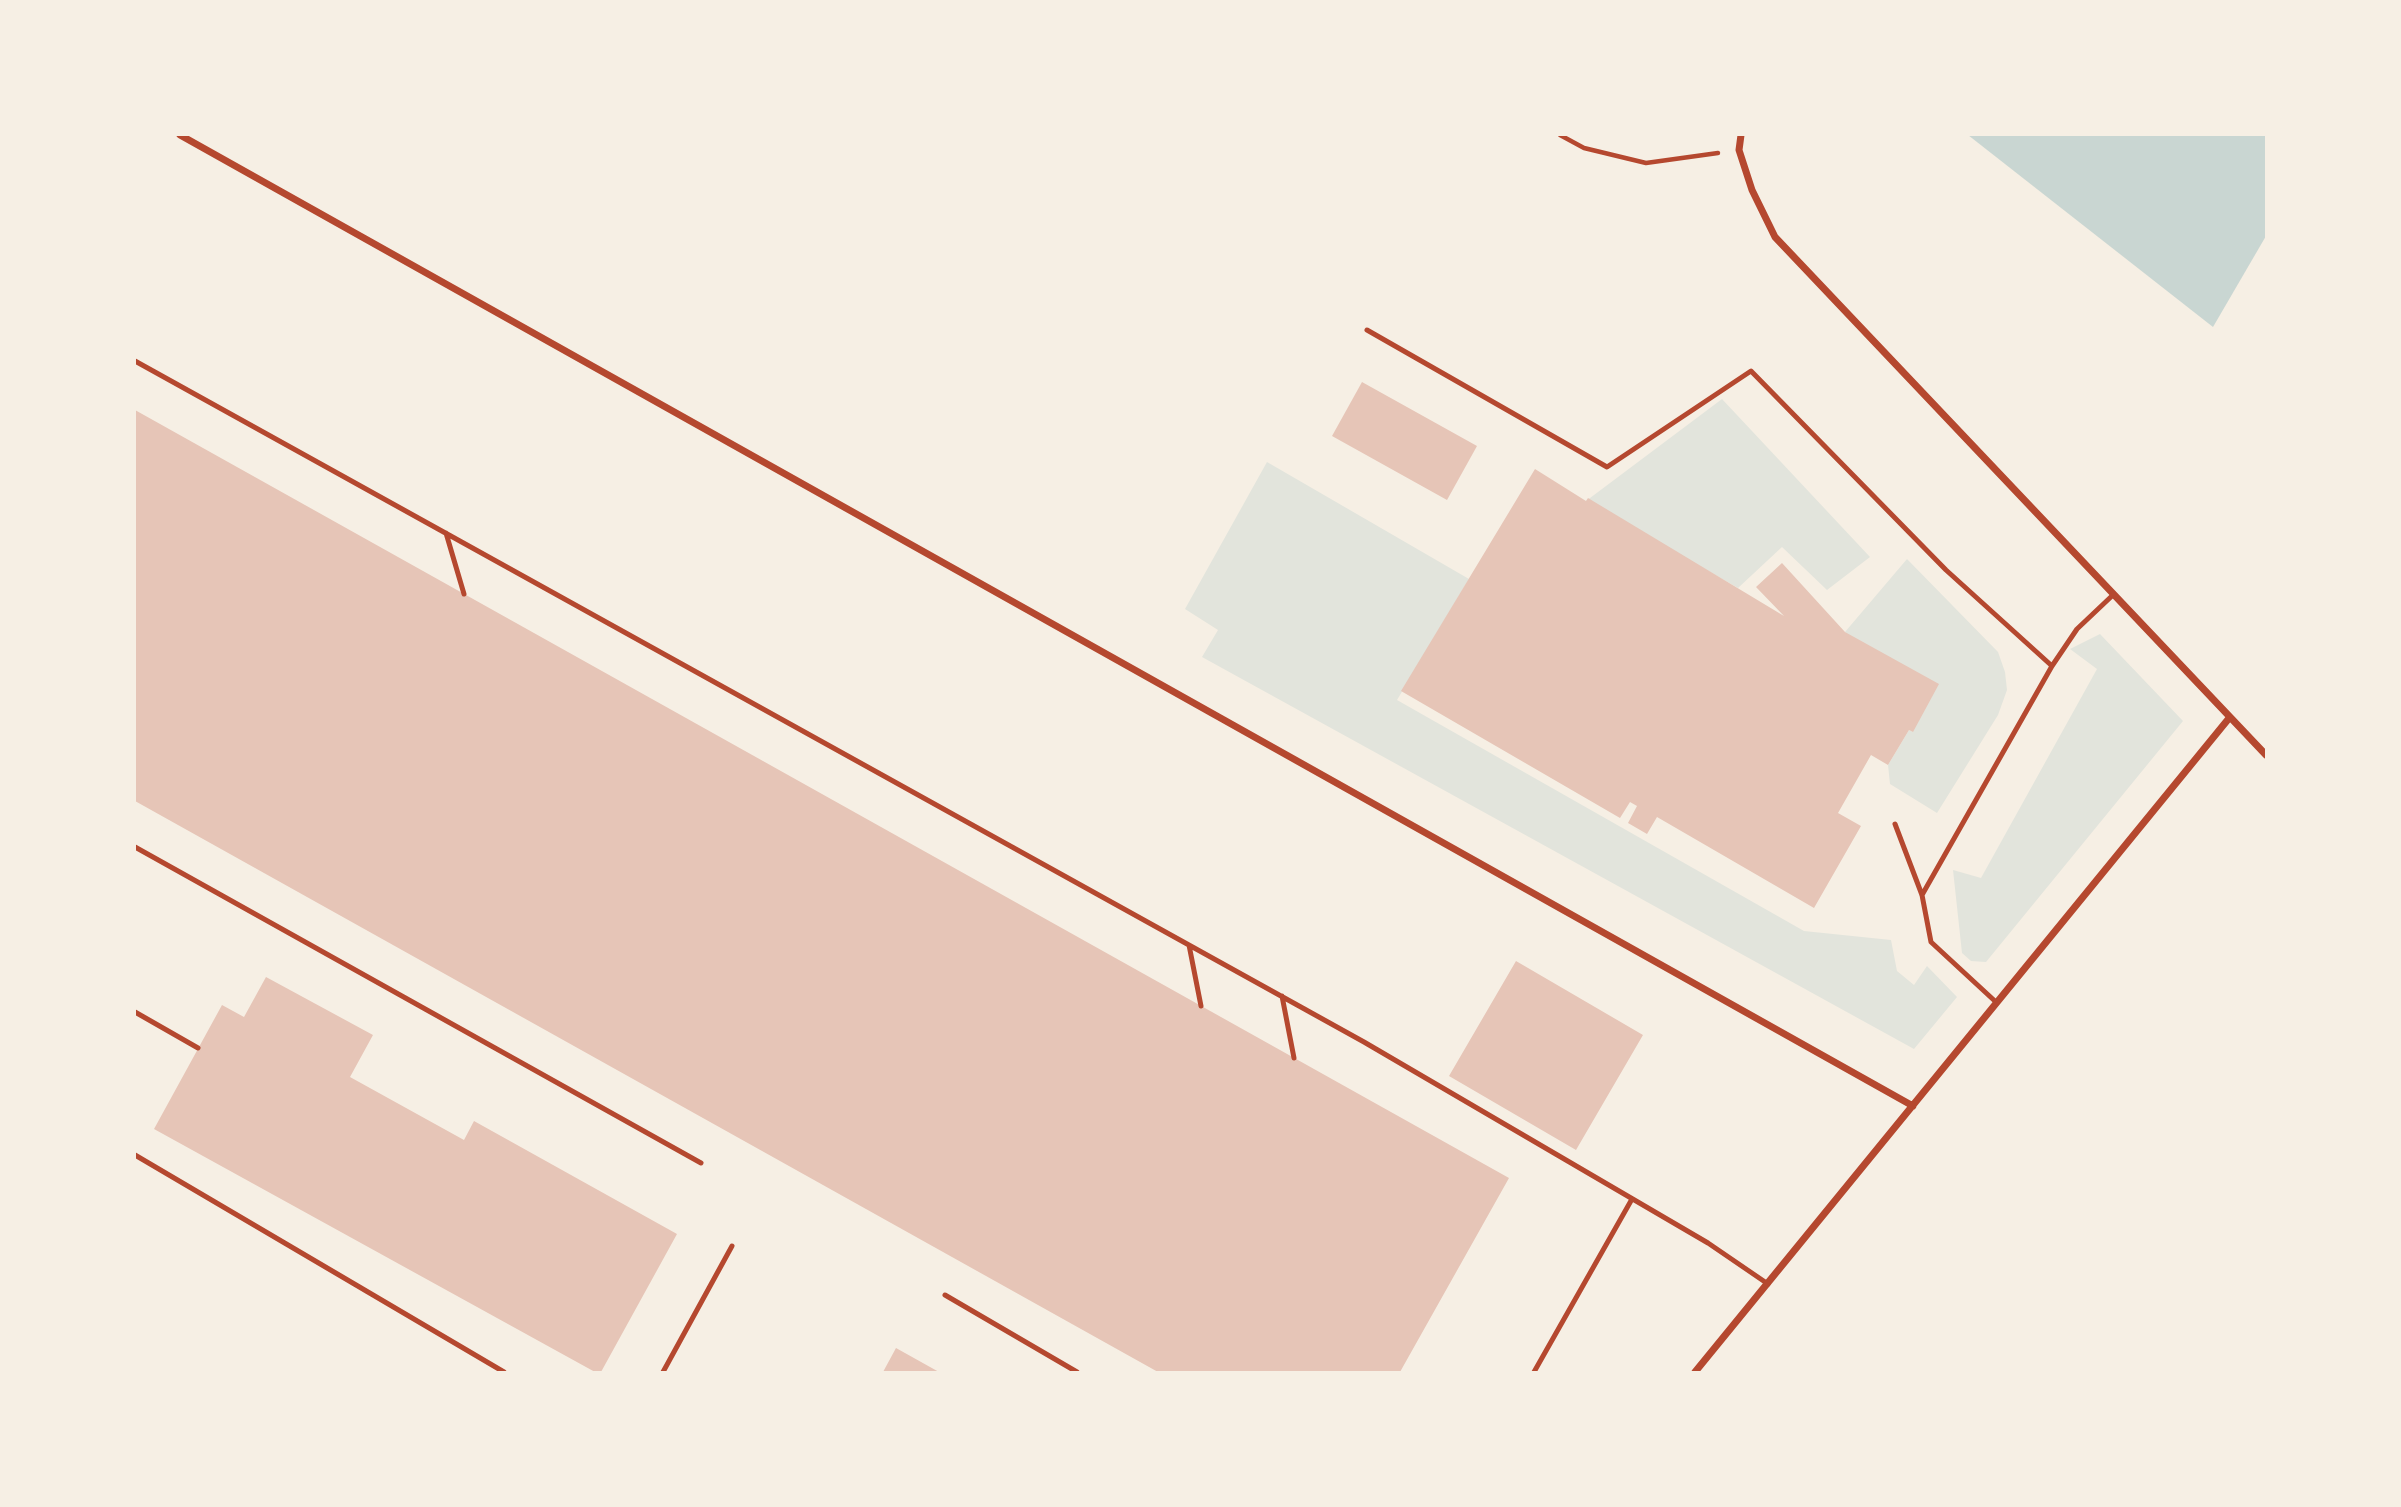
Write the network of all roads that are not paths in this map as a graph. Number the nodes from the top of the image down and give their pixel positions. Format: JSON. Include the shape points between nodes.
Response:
{"nodes":[{"id":1,"x":180,"y":135,"type":"edge"},
{"id":2,"x":1741,"y":135,"type":"edge"},
{"id":3,"x":1367,"y":330,"type":"dead end"},
{"id":4,"x":135,"y":361,"type":"edge"},
{"id":5,"x":446,"y":533,"type":"junction"},
{"id":6,"x":464,"y":594,"type":"dead end"},
{"id":7,"x":2114,"y":594,"type":"junction"},
{"id":8,"x":2052,"y":666,"type":"junction"},
{"id":9,"x":2230,"y":717,"type":"junction"},
{"id":10,"x":2266,"y":755,"type":"edge"},
{"id":11,"x":1895,"y":824,"type":"dead end"},
{"id":12,"x":135,"y":847,"type":"edge"},
{"id":13,"x":1922,"y":895,"type":"junction"},
{"id":14,"x":1189,"y":945,"type":"junction"},
{"id":15,"x":1282,"y":996,"type":"junction"},
{"id":16,"x":1997,"y":1003,"type":"junction"},
{"id":17,"x":1200,"y":1006,"type":"dead end"},
{"id":18,"x":135,"y":1012,"type":"edge"},
{"id":19,"x":198,"y":1048,"type":"dead end"},
{"id":20,"x":1294,"y":1058,"type":"dead end"},
{"id":21,"x":1913,"y":1106,"type":"junction"},
{"id":22,"x":135,"y":1155,"type":"edge"},
{"id":23,"x":701,"y":1163,"type":"dead end"},
{"id":24,"x":1632,"y":1199,"type":"junction"},
{"id":25,"x":732,"y":1245,"type":"dead end"},
{"id":26,"x":1768,"y":1283,"type":"junction"},
{"id":27,"x":944,"y":1295,"type":"dead end"},
{"id":28,"x":504,"y":1372,"type":"edge"},
{"id":29,"x":663,"y":1372,"type":"edge"},
{"id":30,"x":1077,"y":1372,"type":"edge"},
{"id":31,"x":1534,"y":1372,"type":"edge"},
{"id":32,"x":1695,"y":1372,"type":"edge"}],
"edges":[{"from":1,"to":21,"type":"street"},
{"from":2,"to":7,"type":"street","via":[[1739,150],[1752,190],[1775,237]]},
{"from":3,"to":8,"type":"lane","via":[[1607,467],[1751,371],[1947,570]]},
{"from":4,"to":5,"type":"lane"},
{"from":5,"to":6,"type":"lane"},
{"from":5,"to":14,"type":"lane"},
{"from":7,"to":8,"type":"lane","via":[[2077,629]]},
{"from":7,"to":9,"type":"street"},
{"from":8,"to":13,"type":"lane"},
{"from":9,"to":10,"type":"street"},
{"from":9,"to":16,"type":"street"},
{"from":11,"to":13,"type":"lane"},
{"from":12,"to":23,"type":"lane"},
{"from":13,"to":16,"type":"lane","via":[[1931,942]]},
{"from":14,"to":15,"type":"lane"},
{"from":14,"to":17,"type":"lane"},
{"from":15,"to":20,"type":"lane"},
{"from":15,"to":24,"type":"lane"},
{"from":16,"to":21,"type":"street"},
{"from":18,"to":19,"type":"lane"},
{"from":21,"to":26,"type":"street"},
{"from":22,"to":28,"type":"lane"},
{"from":24,"to":26,"type":"lane"},
{"from":24,"to":31,"type":"lane"},
{"from":25,"to":29,"type":"lane"},
{"from":26,"to":32,"type":"street"},
{"from":27,"to":30,"type":"lane"}]}
